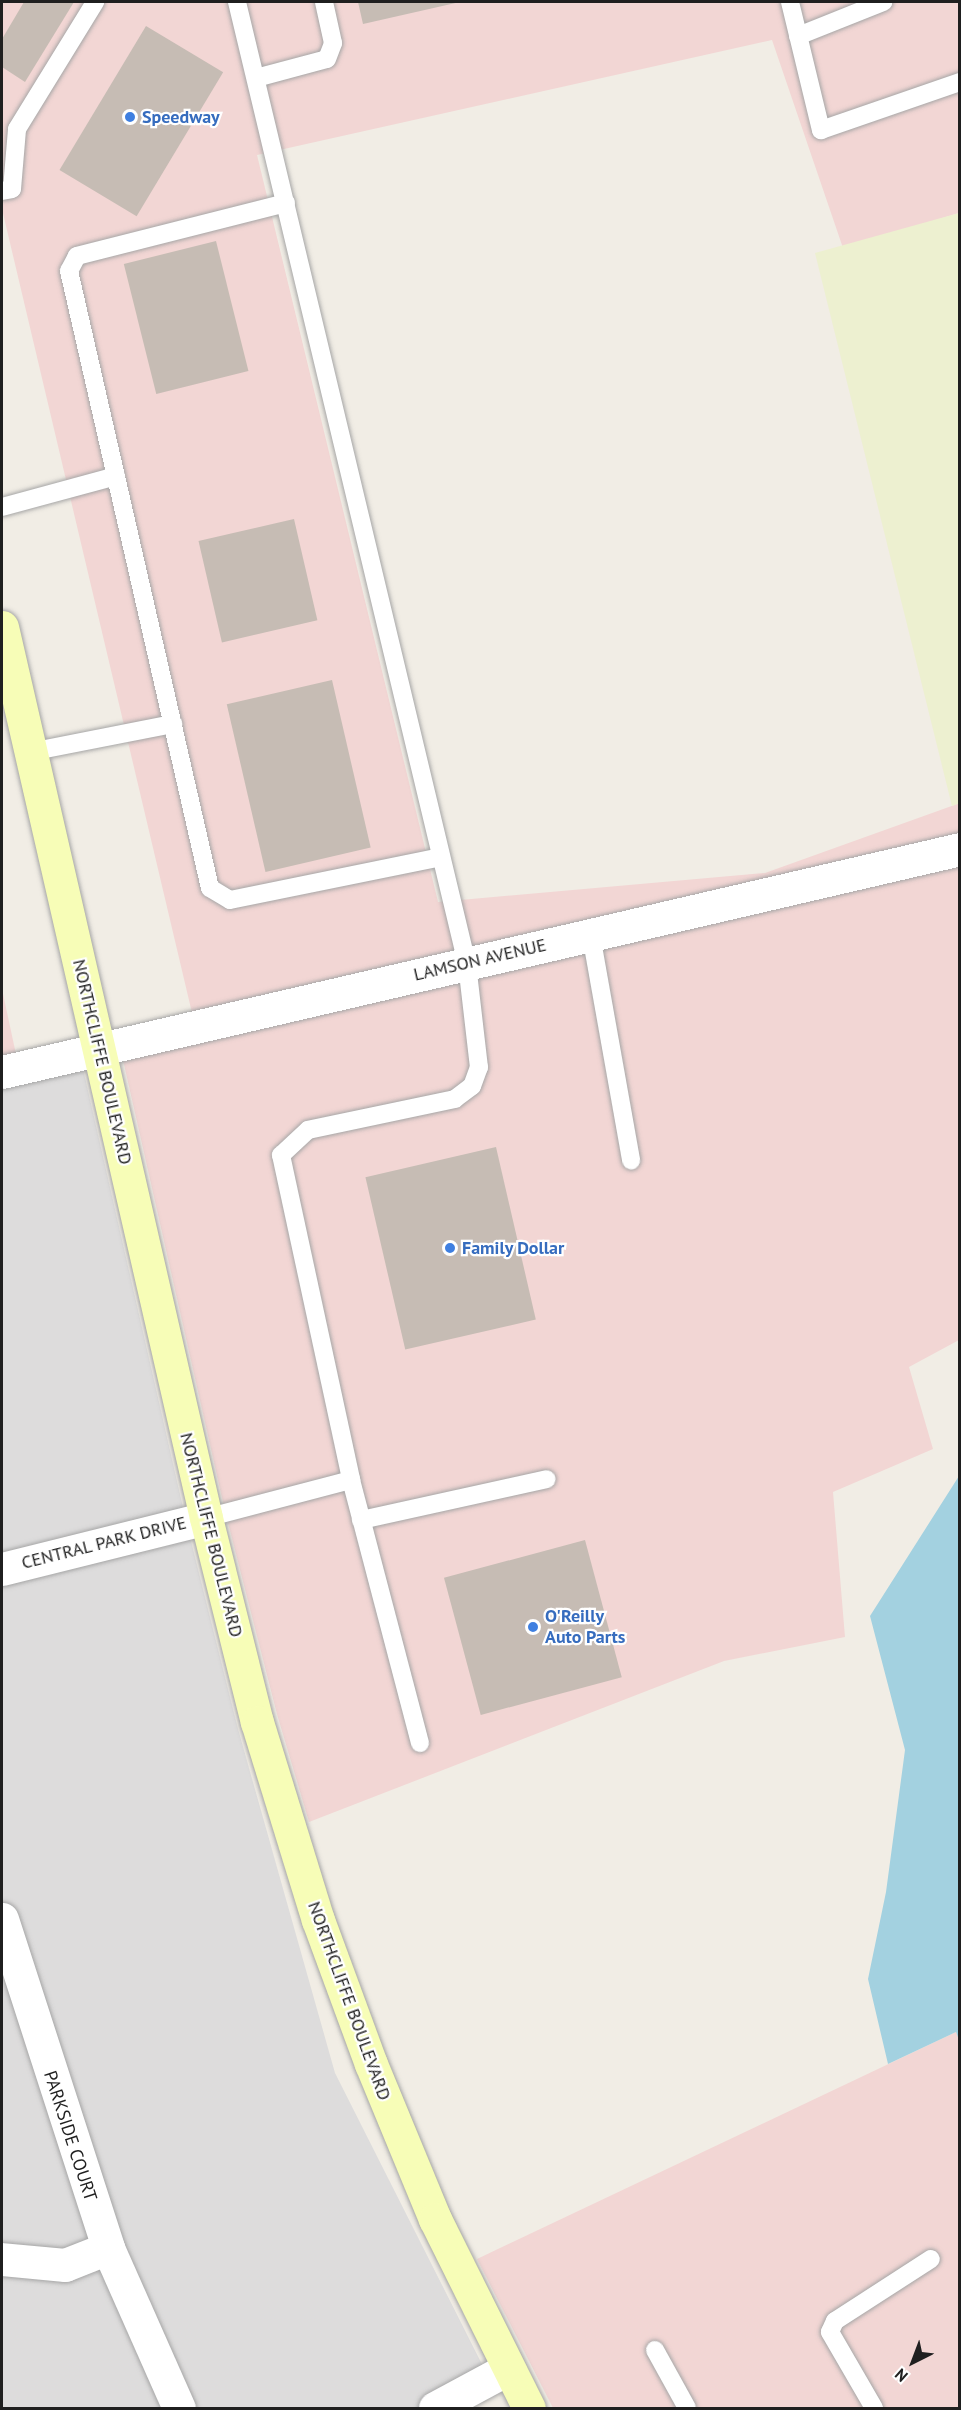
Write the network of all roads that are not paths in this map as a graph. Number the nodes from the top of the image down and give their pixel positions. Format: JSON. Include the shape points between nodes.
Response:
{"nodes":[{"id":1,"x":95,"y":2,"type":"edge"},
{"id":2,"x":237,"y":2,"type":"edge"},
{"id":3,"x":324,"y":2,"type":"edge"},
{"id":4,"x":790,"y":2,"type":"edge"},
{"id":5,"x":883,"y":2,"type":"edge"},
{"id":6,"x":798,"y":36,"type":"junction"},
{"id":7,"x":255,"y":78,"type":"junction"},
{"id":8,"x":960,"y":82,"type":"edge"},
{"id":9,"x":2,"y":191,"type":"edge"},
{"id":10,"x":286,"y":203,"type":"junction"},
{"id":11,"x":116,"y":476,"type":"junction"},
{"id":12,"x":2,"y":507,"type":"edge"},
{"id":13,"x":2,"y":627,"type":"edge"},
{"id":14,"x":173,"y":724,"type":"junction"},
{"id":15,"x":30,"y":752,"type":"junction"},
{"id":16,"x":960,"y":849,"type":"edge"},
{"id":17,"x":441,"y":857,"type":"junction"},
{"id":18,"x":591,"y":935,"type":"junction"},
{"id":19,"x":467,"y":964,"type":"junction"},
{"id":20,"x":100,"y":1049,"type":"junction"},
{"id":21,"x":2,"y":1072,"type":"edge"},
{"id":22,"x":631,"y":1160,"type":"dead end"},
{"id":23,"x":547,"y":1479,"type":"dead end"},
{"id":24,"x":351,"y":1480,"type":"junction"},
{"id":25,"x":206,"y":1518,"type":"junction"},
{"id":26,"x":361,"y":1520,"type":"junction"},
{"id":27,"x":2,"y":1569,"type":"edge"},
{"id":28,"x":420,"y":1743,"type":"dead end"},
{"id":29,"x":2,"y":1919,"type":"edge"},
{"id":30,"x":108,"y":2248,"type":"junction"},
{"id":31,"x":2,"y":2259,"type":"edge"},
{"id":32,"x":930,"y":2259,"type":"dead end"},
{"id":33,"x":655,"y":2350,"type":"dead end"},
{"id":34,"x":507,"y":2369,"type":"junction"},
{"id":35,"x":179,"y":2409,"type":"edge"},
{"id":36,"x":435,"y":2409,"type":"edge"},
{"id":37,"x":529,"y":2409,"type":"edge"},
{"id":38,"x":687,"y":2409,"type":"edge"},
{"id":39,"x":874,"y":2409,"type":"edge"}],
"edges":[{"from":1,"to":9,"type":"lane","via":[[17,129],[12,189]]},
{"from":2,"to":7,"type":"lane"},
{"from":3,"to":7,"type":"lane","via":[[333,42],[327,59]]},
{"from":4,"to":6,"type":"lane"},
{"from":5,"to":6,"type":"lane"},
{"from":6,"to":8,"type":"lane","via":[[821,130]]},
{"from":7,"to":10,"type":"lane"},
{"from":10,"to":11,"type":"lane","via":[[76,256],[69,271]]},
{"from":10,"to":17,"type":"lane"},
{"from":11,"to":12,"type":"lane"},
{"from":11,"to":14,"type":"lane"},
{"from":13,"to":15,"type":"main road","name":"NORTHCLIFFE BOULEVARD"},
{"from":14,"to":15,"type":"lane"},
{"from":14,"to":17,"type":"lane","via":[[210,888],[230,900]]},
{"from":15,"to":20,"type":"main road","name":"NORTHCLIFFE BOULEVARD"},
{"from":16,"to":18,"type":"street","name":"LAMSON AVENUE"},
{"from":17,"to":19,"type":"lane"},
{"from":18,"to":19,"type":"street","name":"LAMSON AVENUE"},
{"from":18,"to":22,"type":"lane"},
{"from":19,"to":20,"type":"street","name":"LAMSON AVENUE"},
{"from":19,"to":24,"type":"lane","via":[[479,1067],[472,1086],[455,1099],[308,1130],[281,1155]]},
{"from":20,"to":21,"type":"street","name":"LAMSON AVENUE"},
{"from":20,"to":25,"type":"main road","name":"NORTHCLIFFE BOULEVARD"},
{"from":23,"to":26,"type":"lane"},
{"from":24,"to":25,"type":"lane"},
{"from":24,"to":26,"type":"lane"},
{"from":25,"to":27,"type":"street","name":"CENTRAL PARK DRIVE"},
{"from":25,"to":34,"type":"main road","name":"NORTHCLIFFE BOULEVARD","via":[[257,1722],[318,1920],[371,2064],[435,2219]]},
{"from":26,"to":28,"type":"lane"},
{"from":29,"to":30,"type":"street","name":"PARKSIDE COURT"},
{"from":30,"to":31,"type":"street","via":[[65,2265]]},
{"from":30,"to":35,"type":"street","name":"PARKSIDE COURT"},
{"from":32,"to":39,"type":"lane","via":[[836,2321],[830,2332]]},
{"from":33,"to":38,"type":"lane"},
{"from":34,"to":36,"type":"street"},
{"from":34,"to":37,"type":"main road","name":"NORTHCLIFFE BOULEVARD"}]}
